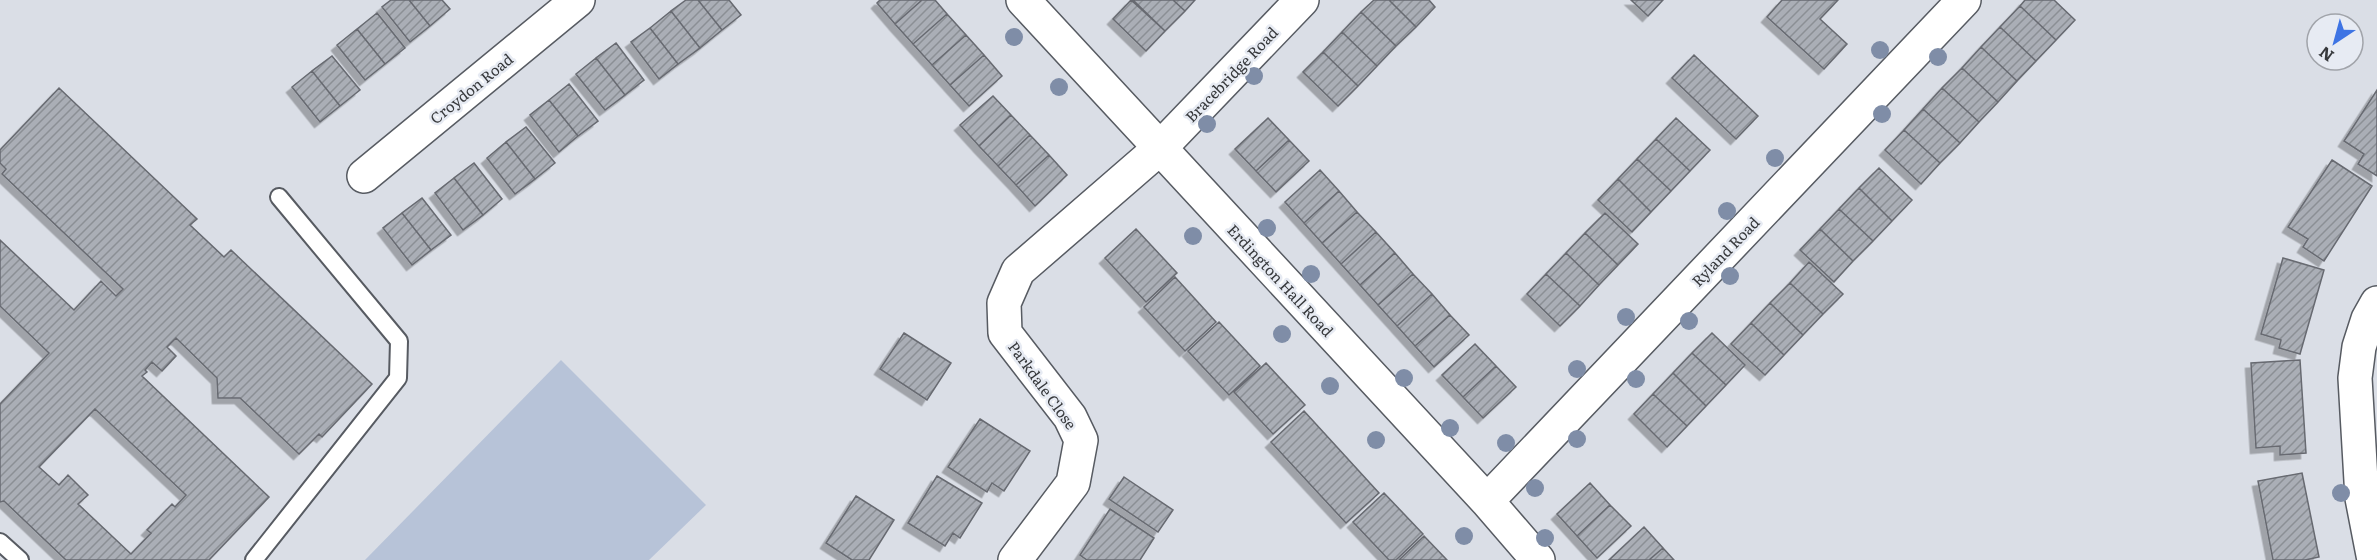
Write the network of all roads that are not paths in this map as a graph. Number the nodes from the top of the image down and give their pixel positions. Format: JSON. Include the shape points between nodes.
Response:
{"nodes":[{"id":1,"x":578,"y":0,"type":"edge"},
{"id":2,"x":1023,"y":0,"type":"edge"},
{"id":3,"x":1302,"y":0,"type":"edge"},
{"id":4,"x":1964,"y":0,"type":"edge"},
{"id":5,"x":1160,"y":148,"type":"junction"},
{"id":6,"x":364,"y":176,"type":"dead end"},
{"id":7,"x":279,"y":197,"type":"dead end"},
{"id":8,"x":2377,"y":303,"type":"edge"},
{"id":9,"x":1487,"y":501,"type":"junction"},
{"id":10,"x":0,"y":542,"type":"edge"},
{"id":11,"x":20,"y":560,"type":"edge"},
{"id":12,"x":254,"y":560,"type":"edge"},
{"id":13,"x":1015,"y":560,"type":"edge"},
{"id":14,"x":1538,"y":560,"type":"edge"},
{"id":15,"x":2374,"y":560,"type":"edge"}],
"edges":[{"from":1,"to":6,"type":"street","name":"Croydon Road"},
{"from":2,"to":5,"type":"street","name":"Erdington Hall Road"},
{"from":3,"to":5,"type":"street","name":"Bracebridge Road"},
{"from":4,"to":9,"type":"street","name":"Ryland Road"},
{"from":5,"to":9,"type":"street","name":"Erdington Hall Road"},
{"from":5,"to":13,"type":"street","name":"Parkdale Close","via":[[1018,271],[1004,303],[1005,333],[1070,417],[1081,440],[1073,483]]},
{"from":7,"to":12,"type":"lane","via":[[399,341],[398,378]]},
{"from":8,"to":15,"type":"street","via":[[2359,347],[2355,378],[2362,498]]},
{"from":9,"to":14,"type":"street","name":"Erdington Hall Road"},
{"from":10,"to":11,"type":"lane"}]}
